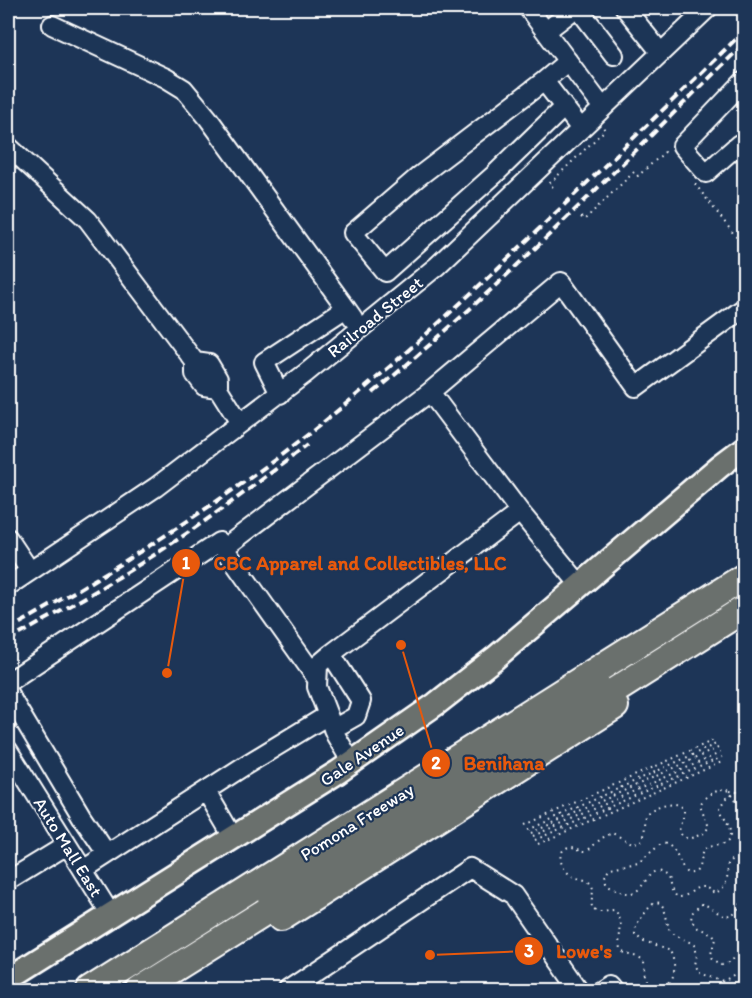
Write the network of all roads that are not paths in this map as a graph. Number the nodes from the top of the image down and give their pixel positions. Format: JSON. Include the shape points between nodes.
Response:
{"nodes":[{"id":1,"x":528,"y":8,"type":"edge"},
{"id":2,"x":577,"y":8,"type":"edge"},
{"id":3,"x":625,"y":8,"type":"edge"},
{"id":4,"x":708,"y":8,"type":"edge"},
{"id":5,"x":52,"y":25,"type":"dead end"},
{"id":6,"x":546,"y":32,"type":"junction"},
{"id":7,"x":661,"y":53,"type":"junction"},
{"id":8,"x":614,"y":55,"type":"dead end"},
{"id":9,"x":567,"y":61,"type":"junction"},
{"id":10,"x":544,"y":81,"type":"junction"},
{"id":11,"x":744,"y":81,"type":"edge"},
{"id":12,"x":564,"y":107,"type":"junction"},
{"id":13,"x":603,"y":108,"type":"junction"},
{"id":14,"x":581,"y":129,"type":"junction"},
{"id":15,"x":739,"y":144,"type":"dead end"},
{"id":16,"x":8,"y":146,"type":"edge"},
{"id":17,"x":389,"y":268,"type":"junction"},
{"id":18,"x":407,"y":290,"type":"junction"},
{"id":19,"x":346,"y":308,"type":"junction"},
{"id":20,"x":744,"y":308,"type":"edge"},
{"id":21,"x":361,"y":328,"type":"junction"},
{"id":22,"x":430,"y":392,"type":"junction"},
{"id":23,"x":279,"y":393,"type":"junction"},
{"id":24,"x":240,"y":423,"type":"junction"},
{"id":25,"x":744,"y":448,"type":"edge"},
{"id":26,"x":520,"y":512,"type":"junction"},
{"id":27,"x":8,"y":538,"type":"edge"},
{"id":28,"x":224,"y":548,"type":"junction"},
{"id":29,"x":30,"y":571,"type":"junction"},
{"id":30,"x":744,"y":577,"type":"edge"},
{"id":31,"x":580,"y":585,"type":"junction"},
{"id":32,"x":8,"y":586,"type":"edge"},
{"id":33,"x":744,"y":597,"type":"edge"},
{"id":34,"x":744,"y":609,"type":"edge"},
{"id":35,"x":744,"y":623,"type":"edge"},
{"id":36,"x":331,"y":654,"type":"junction"},
{"id":37,"x":318,"y":679,"type":"junction"},
{"id":38,"x":8,"y":682,"type":"edge"},
{"id":39,"x":8,"y":693,"type":"edge"},
{"id":40,"x":331,"y":722,"type":"junction"},
{"id":41,"x":8,"y":750,"type":"edge"},
{"id":42,"x":352,"y":763,"type":"junction"},
{"id":43,"x":206,"y":791,"type":"junction"},
{"id":44,"x":232,"y":837,"type":"junction"},
{"id":45,"x":67,"y":845,"type":"junction"},
{"id":46,"x":107,"y":854,"type":"junction"},
{"id":47,"x":83,"y":870,"type":"junction"},
{"id":48,"x":8,"y":881,"type":"edge"},
{"id":49,"x":110,"y":913,"type":"junction"},
{"id":50,"x":8,"y":979,"type":"edge"},
{"id":51,"x":90,"y":990,"type":"edge"},
{"id":52,"x":124,"y":990,"type":"edge"},
{"id":53,"x":140,"y":990,"type":"edge"},
{"id":54,"x":167,"y":990,"type":"edge"},
{"id":55,"x":288,"y":990,"type":"edge"},
{"id":56,"x":579,"y":990,"type":"edge"},
{"id":57,"x":601,"y":990,"type":"edge"},
{"id":58,"x":613,"y":990,"type":"edge"}],
"edges":[{"from":1,"to":6,"type":"street"},
{"from":2,"to":6,"type":"street"},
{"from":2,"to":8,"type":"street"},
{"from":3,"to":7,"type":"street"},
{"from":4,"to":7,"type":"street","name":"Railroad Street"},
{"from":5,"to":19,"type":"street","via":[[184,89]]},
{"from":6,"to":9,"type":"street"},
{"from":7,"to":13,"type":"street","name":"Railroad Street"},
{"from":9,"to":10,"type":"street"},
{"from":9,"to":13,"type":"street"},
{"from":10,"to":12,"type":"street"},
{"from":10,"to":17,"type":"street","via":[[352,233],[384,272]]},
{"from":11,"to":15,"type":"street","via":[[682,146],[706,173]]},
{"from":12,"to":14,"type":"street"},
{"from":12,"to":17,"type":"street"},
{"from":13,"to":14,"type":"street","name":"Railroad Street"},
{"from":14,"to":18,"type":"street","name":"Railroad Street"},
{"from":16,"to":24,"type":"street","via":[[88,220],[195,362],[209,364],[219,379],[218,388]]},
{"from":17,"to":18,"type":"street"},
{"from":18,"to":21,"type":"street","name":"Railroad Street"},
{"from":19,"to":21,"type":"street"},
{"from":19,"to":23,"type":"street","via":[[264,362]]},
{"from":20,"to":22,"type":"street","via":[[636,387],[561,282]]},
{"from":21,"to":23,"type":"street","name":"Railroad Street"},
{"from":22,"to":26,"type":"street"},
{"from":22,"to":28,"type":"street"},
{"from":23,"to":24,"type":"street","name":"Railroad Street"},
{"from":24,"to":29,"type":"street","name":"Railroad Street","via":[[156,487]]},
{"from":25,"to":31,"type":"main road","name":"Gale Avenue"},
{"from":26,"to":31,"type":"street"},
{"from":26,"to":36,"type":"street"},
{"from":27,"to":29,"type":"street"},
{"from":28,"to":37,"type":"street"},
{"from":28,"to":38,"type":"street","via":[[219,542]]},
{"from":29,"to":32,"type":"street","name":"Railroad Street"},
{"from":30,"to":51,"type":"highway","name":"Pomona Freeway"},
{"from":31,"to":42,"type":"main road","name":"Gale Avenue","via":[[486,665]]},
{"from":33,"to":52,"type":"highway"},
{"from":34,"to":53,"type":"highway"},
{"from":35,"to":54,"type":"highway"},
{"from":36,"to":37,"type":"street","via":[[318,664]]},
{"from":36,"to":40,"type":"street","via":[[361,701],[356,716]]},
{"from":37,"to":40,"type":"street","via":[[317,687]]},
{"from":39,"to":46,"type":"street"},
{"from":40,"to":42,"type":"street"},
{"from":40,"to":43,"type":"street"},
{"from":41,"to":45,"type":"street","name":"Auto Mall East"},
{"from":42,"to":44,"type":"main road","name":"Gale Avenue"},
{"from":43,"to":44,"type":"street"},
{"from":43,"to":46,"type":"street"},
{"from":44,"to":49,"type":"main road","name":"Gale Avenue"},
{"from":45,"to":47,"type":"street","name":"Auto Mall East"},
{"from":45,"to":48,"type":"street"},
{"from":46,"to":47,"type":"street"},
{"from":47,"to":49,"type":"street","name":"Auto Mall East"},
{"from":49,"to":50,"type":"main road","name":"Gale Avenue"},
{"from":55,"to":56,"type":"street","via":[[470,868],[513,895]]},
{"from":57,"to":58,"type":"street","via":[[609,985]]}]}
